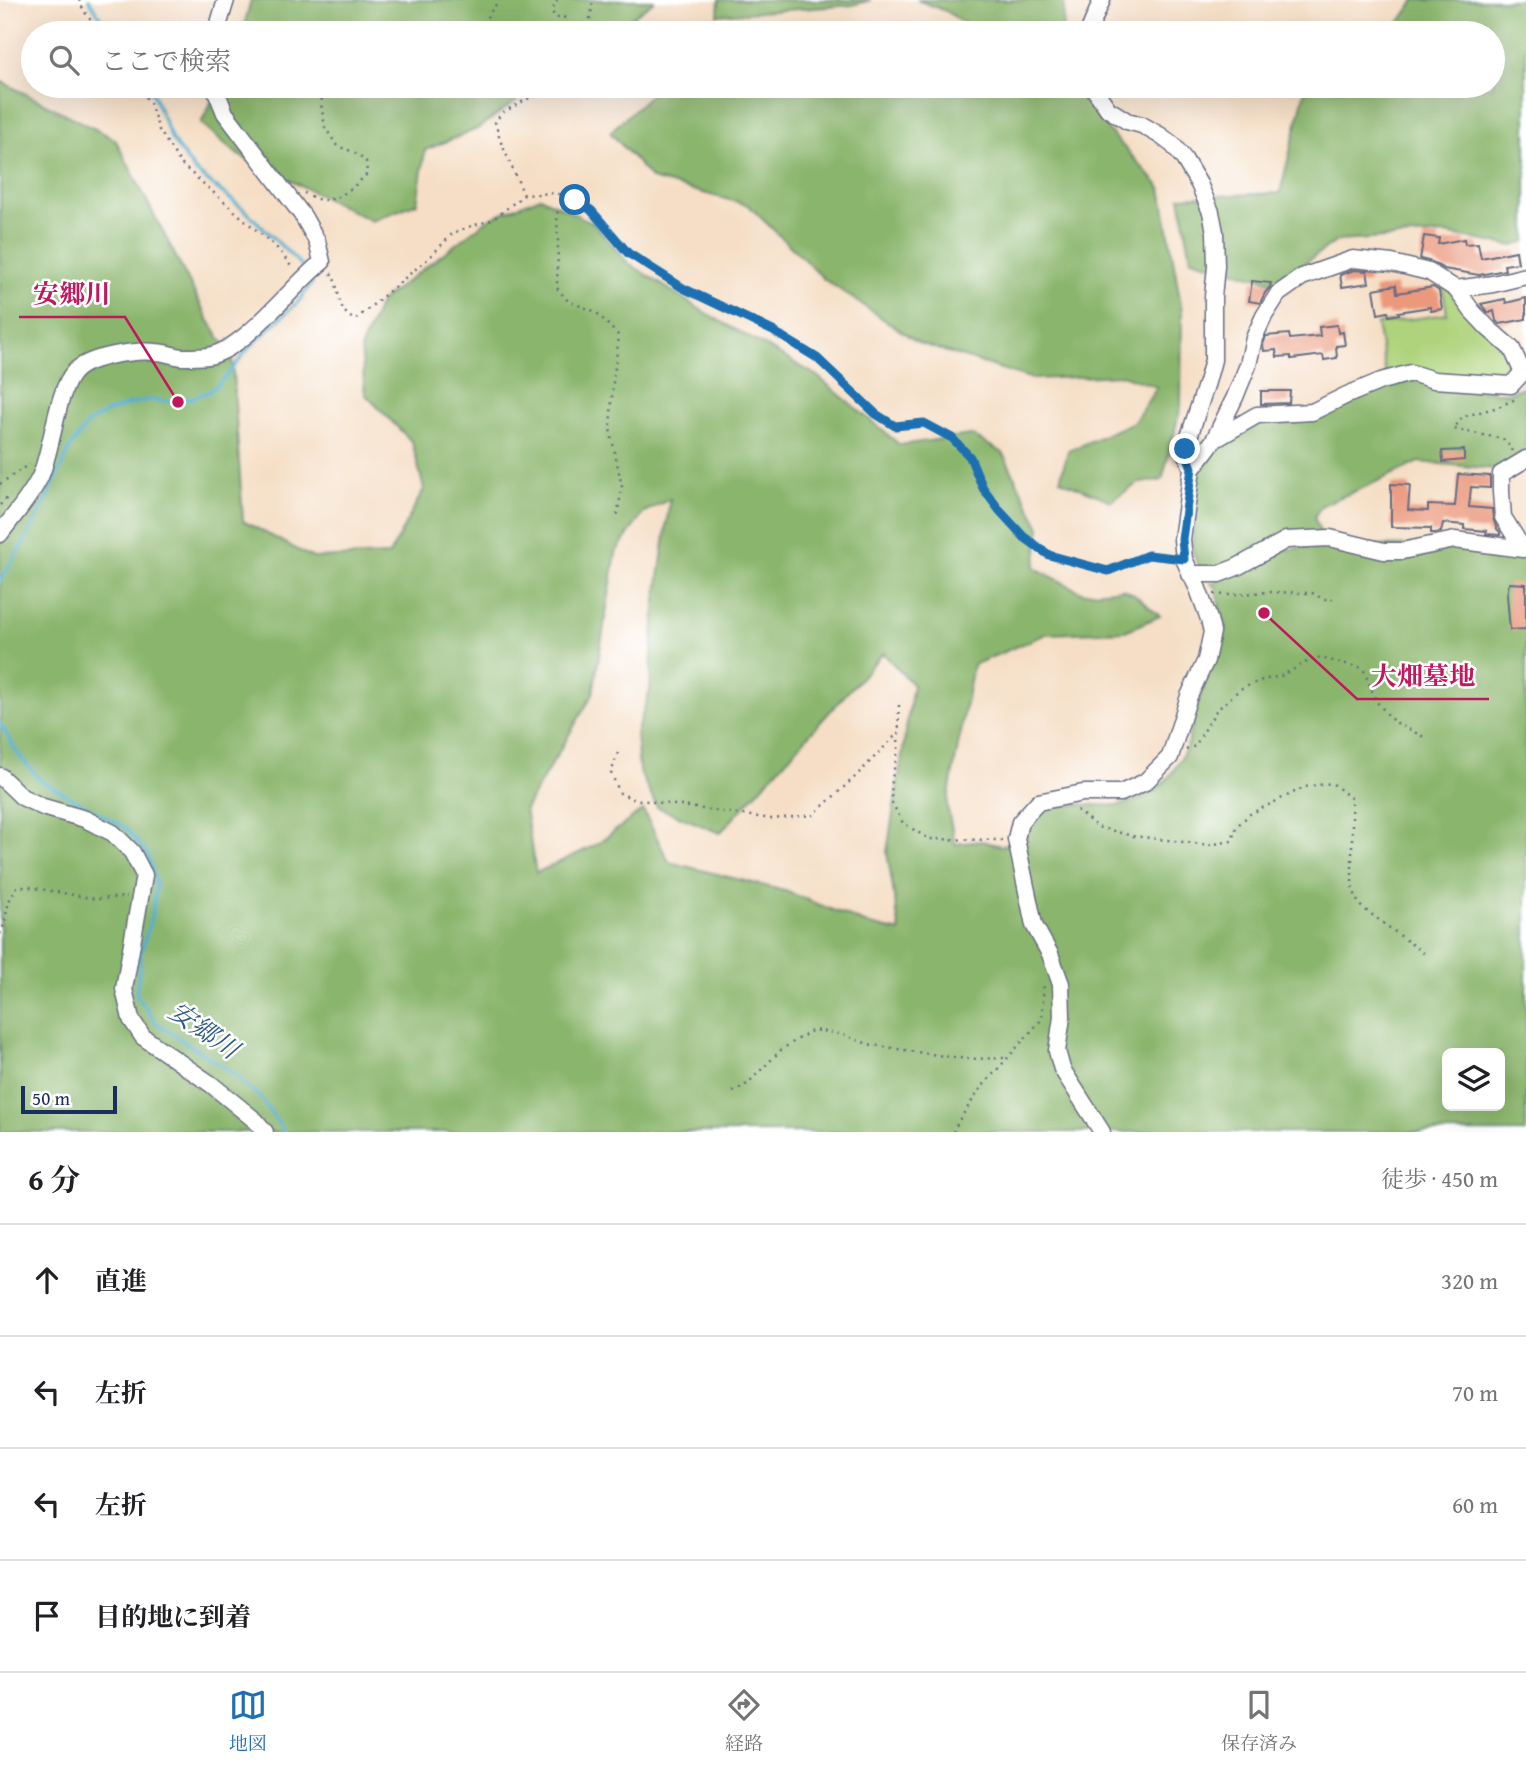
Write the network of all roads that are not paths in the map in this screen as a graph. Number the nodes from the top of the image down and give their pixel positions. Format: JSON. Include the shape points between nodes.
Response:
{"nodes":[{"id":1,"x":226,"y":0,"type":"edge"},
{"id":2,"x":1101,"y":0,"type":"edge"},
{"id":3,"x":220,"y":21,"type":"edge"},
{"id":4,"x":1093,"y":21,"type":"edge"},
{"id":5,"x":219,"y":98,"type":"edge"},
{"id":6,"x":1100,"y":98,"type":"edge"},
{"id":7,"x":1526,"y":276,"type":"edge"},
{"id":8,"x":1456,"y":289,"type":"junction"},
{"id":9,"x":1524,"y":371,"type":"edge"},
{"id":10,"x":1214,"y":440,"type":"junction"},
{"id":11,"x":1526,"y":459,"type":"edge"},
{"id":12,"x":1192,"y":468,"type":"junction"},
{"id":13,"x":0,"y":534,"type":"edge"},
{"id":14,"x":1525,"y":548,"type":"edge"},
{"id":15,"x":1190,"y":574,"type":"junction"},
{"id":16,"x":0,"y":776,"type":"edge"},
{"id":17,"x":265,"y":1132,"type":"edge"},
{"id":18,"x":1101,"y":1132,"type":"edge"}],
"edges":[{"from":1,"to":3,"type":"street"},
{"from":2,"to":4,"type":"street"},
{"from":5,"to":13,"type":"street","via":[[317,241],[311,272],[236,344],[211,356],[134,352],[86,363],[74,372],[65,386],[40,477]]},
{"from":6,"to":12,"type":"street","via":[[1108,109],[1173,145],[1199,184],[1215,232],[1213,360],[1185,449]]},
{"from":7,"to":8,"type":"street"},
{"from":8,"to":9,"type":"street","via":[[1472,312],[1512,349]]},
{"from":8,"to":10,"type":"street","via":[[1429,272],[1353,259],[1303,277],[1278,295],[1264,316]]},
{"from":9,"to":10,"type":"street","via":[[1511,385],[1434,380],[1411,373],[1312,412],[1257,415]]},
{"from":10,"to":12,"type":"street"},
{"from":11,"to":14,"type":"street","via":[[1501,474],[1503,517]]},
{"from":12,"to":15,"type":"street","via":[[1182,539]]},
{"from":14,"to":15,"type":"street","via":[[1455,540],[1384,551],[1330,538],[1286,540],[1219,574]]},
{"from":15,"to":18,"type":"street","via":[[1212,632],[1170,757],[1145,782],[1121,793],[1083,793],[1038,802],[1020,821],[1016,839],[1034,925],[1060,984],[1058,1051],[1062,1069]]},
{"from":16,"to":17,"type":"street","via":[[22,797],[85,819],[113,834],[132,852],[144,875],[124,989],[131,1019],[144,1037],[212,1085]]}]}
